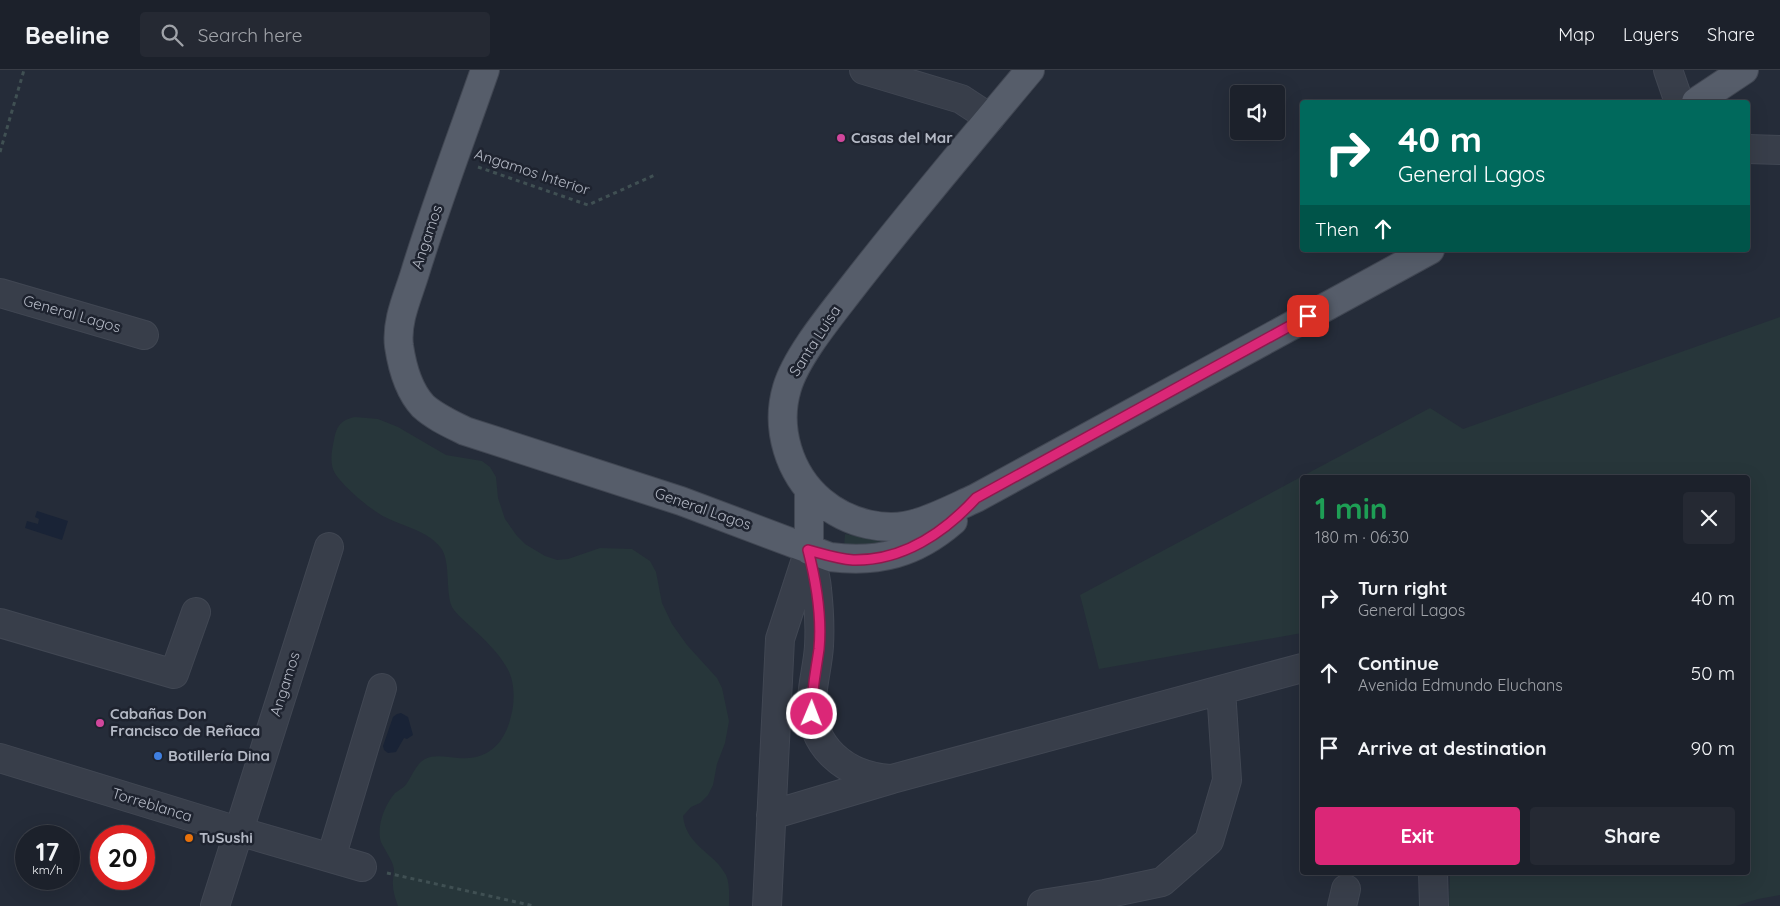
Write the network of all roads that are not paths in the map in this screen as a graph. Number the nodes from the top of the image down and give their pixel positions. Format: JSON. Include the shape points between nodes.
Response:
{"nodes":[{"id":1,"x":485,"y":70,"type":"edge"},
{"id":2,"x":864,"y":70,"type":"edge"},
{"id":3,"x":1030,"y":70,"type":"edge"},
{"id":4,"x":1668,"y":70,"type":"edge"},
{"id":5,"x":1744,"y":70,"type":"edge"},
{"id":6,"x":1718,"y":78,"type":"edge"},
{"id":7,"x":1678,"y":100,"type":"edge"},
{"id":8,"x":1698,"y":100,"type":"edge"},
{"id":9,"x":990,"y":118,"type":"junction"},
{"id":10,"x":1750,"y":149,"type":"edge"},
{"id":11,"x":1780,"y":150,"type":"edge"},
{"id":12,"x":1426,"y":252,"type":"edge"},
{"id":13,"x":0,"y":293,"type":"edge"},
{"id":14,"x":144,"y":335,"type":"dead end"},
{"id":15,"x":422,"y":405,"type":"joint"},
{"id":16,"x":809,"y":490,"type":"junction"},
{"id":17,"x":976,"y":498,"type":"junction"},
{"id":18,"x":329,"y":548,"type":"dead end"},
{"id":19,"x":808,"y":550,"type":"junction"},
{"id":20,"x":196,"y":612,"type":"dead end"},
{"id":21,"x":0,"y":623,"type":"edge"},
{"id":22,"x":1300,"y":669,"type":"edge"},
{"id":23,"x":382,"y":688,"type":"dead end"},
{"id":24,"x":1221,"y":690,"type":"junction"},
{"id":25,"x":0,"y":758,"type":"edge"},
{"id":26,"x":892,"y":779,"type":"junction"},
{"id":27,"x":771,"y":815,"type":"junction"},
{"id":28,"x":238,"y":832,"type":"junction"},
{"id":29,"x":331,"y":858,"type":"junction"},
{"id":30,"x":362,"y":867,"type":"road end"},
{"id":31,"x":1433,"y":875,"type":"edge"},
{"id":32,"x":1042,"y":904,"type":"dead end"},
{"id":33,"x":215,"y":906,"type":"edge"},
{"id":34,"x":768,"y":906,"type":"edge"},
{"id":35,"x":1434,"y":906,"type":"edge"}],
"edges":[{"from":1,"to":15,"type":"main road","name":"Angamos","via":[[399,325],[402,364]]},
{"from":2,"to":9,"type":"street","via":[[961,99]]},
{"from":3,"to":9,"type":"main road","name":"Santa Luisa"},
{"from":4,"to":7,"type":"street"},
{"from":5,"to":6,"type":"main road"},
{"from":6,"to":8,"type":"main road"},
{"from":9,"to":16,"type":"main road","name":"Santa Luisa","via":[[878,254],[793,371],[786,388],[782,424],[790,459]]},
{"from":10,"to":11,"type":"street"},
{"from":12,"to":17,"type":"main road"},
{"from":13,"to":14,"type":"street","name":"General Lagos"},
{"from":15,"to":19,"type":"main road","name":"General Lagos","via":[[466,431],[681,501]]},
{"from":16,"to":17,"type":"main road","name":"Santa Luisa","via":[[836,512],[885,527],[919,522]]},
{"from":16,"to":19,"type":"main road"},
{"from":17,"to":19,"type":"main road","name":"General Lagos","via":[[948,525],[915,546],[895,554],[852,560]]},
{"from":18,"to":28,"type":"street","name":"Angamos"},
{"from":19,"to":26,"type":"street","via":[[817,588],[819,647],[811,700],[816,728],[821,741],[842,764],[874,778]]},
{"from":19,"to":27,"type":"street","via":[[780,639]]},
{"from":20,"to":21,"type":"street","via":[[174,674]]},
{"from":22,"to":24,"type":"street"},
{"from":23,"to":29,"type":"street"},
{"from":24,"to":26,"type":"street"},
{"from":24,"to":32,"type":"street","via":[[1227,780],[1209,841],[1162,882]]},
{"from":25,"to":28,"type":"street","name":"Torreblanca"},
{"from":26,"to":27,"type":"street"},
{"from":27,"to":34,"type":"street"},
{"from":28,"to":29,"type":"street","name":"Torreblanca"},
{"from":28,"to":33,"type":"street","name":"Angamos"},
{"from":29,"to":30,"type":"street","name":"Torreblanca"},
{"from":31,"to":35,"type":"street"}]}
